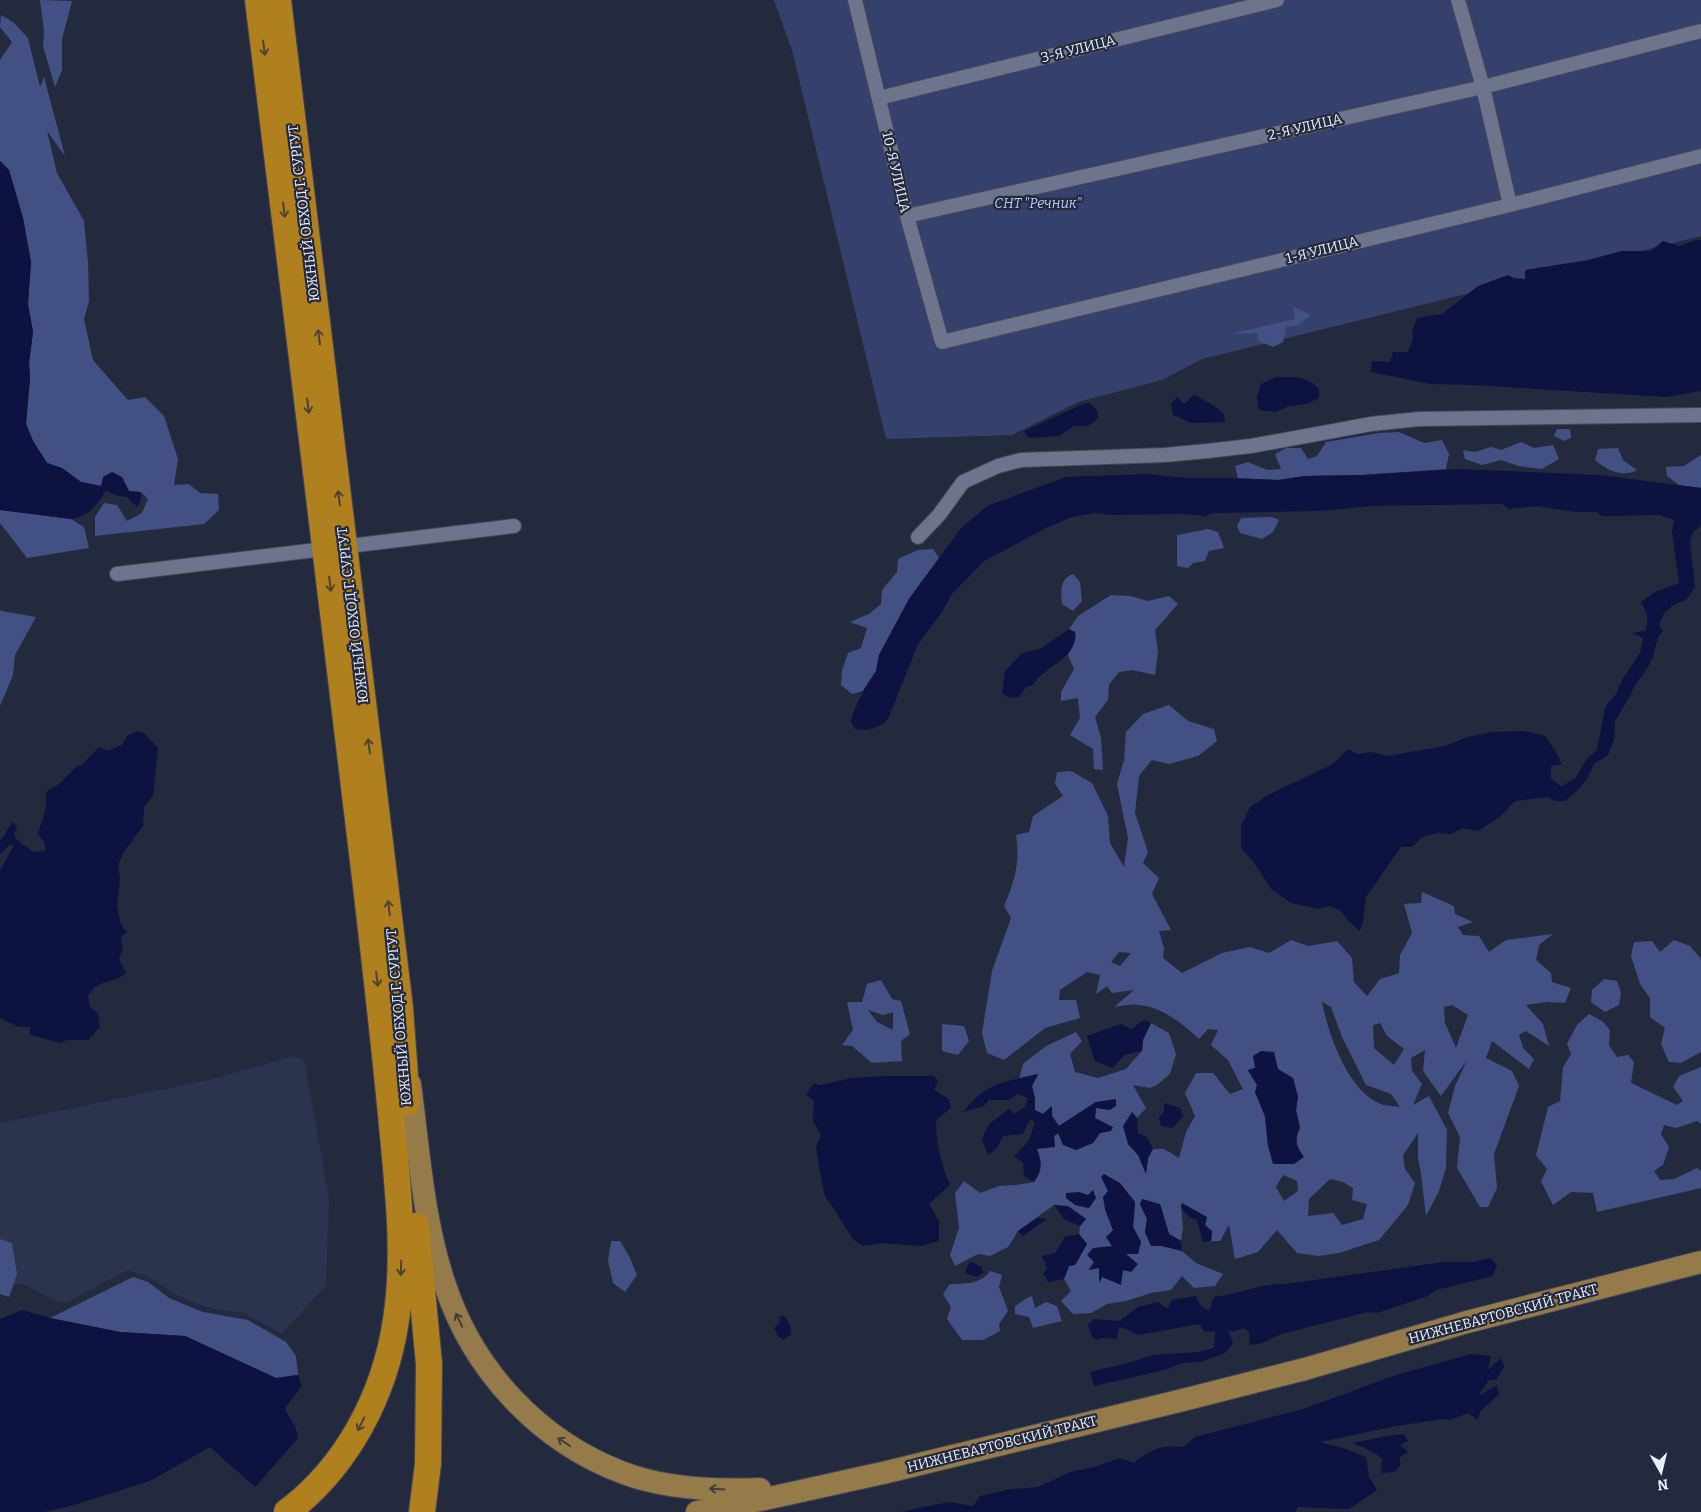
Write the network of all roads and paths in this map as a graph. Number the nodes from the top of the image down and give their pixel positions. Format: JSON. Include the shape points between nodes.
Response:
{"nodes":[{"id":1,"x":258,"y":0,"type":"edge"},
{"id":2,"x":278,"y":0,"type":"edge"},
{"id":3,"x":855,"y":0,"type":"edge"},
{"id":4,"x":1277,"y":0,"type":"edge"},
{"id":5,"x":1458,"y":0,"type":"edge"},
{"id":6,"x":1701,"y":31,"type":"edge"},
{"id":7,"x":1483,"y":87,"type":"junction"},
{"id":8,"x":879,"y":98,"type":"junction"},
{"id":9,"x":1701,"y":156,"type":"edge"},
{"id":10,"x":1510,"y":204,"type":"junction"},
{"id":11,"x":907,"y":216,"type":"junction"},
{"id":12,"x":942,"y":342,"type":"joint"},
{"id":13,"x":1701,"y":415,"type":"edge"},
{"id":14,"x":514,"y":526,"type":"dead end"},
{"id":15,"x":918,"y":537,"type":"dead end"},
{"id":16,"x":335,"y":548,"type":"junction"},
{"id":17,"x":117,"y":574,"type":"dead end"},
{"id":18,"x":391,"y":1010,"type":"junction"},
{"id":19,"x":1701,"y":1262,"type":"edge"},
{"id":20,"x":1305,"y":1370,"type":"junction"},
{"id":21,"x":887,"y":1472,"type":"junction"},
{"id":22,"x":423,"y":1508,"type":"edge"},
{"id":23,"x":287,"y":1512,"type":"edge"},
{"id":24,"x":697,"y":1512,"type":"edge"},
{"id":25,"x":775,"y":1512,"type":"edge"}],
"edges":[{"from":1,"to":16,"type":"highway","name":"ЮЖНЫЙ ОБХОД Г. СУРГУТ","one_way":true},
{"from":16,"to":2,"type":"highway","name":"ЮЖНЫЙ ОБХОД Г. СУРГУТ","one_way":true},
{"from":3,"to":8,"type":"street","name":"10-Я УЛИЦА"},
{"from":4,"to":8,"type":"street","name":"3-Я УЛИЦА"},
{"from":5,"to":7,"type":"street"},
{"from":6,"to":7,"type":"street","name":"2-Я УЛИЦА"},
{"from":7,"to":10,"type":"street"},
{"from":7,"to":11,"type":"street","name":"2-Я УЛИЦА"},
{"from":8,"to":11,"type":"street","name":"10-Я УЛИЦА"},
{"from":9,"to":10,"type":"street","name":"1-Я УЛИЦА"},
{"from":10,"to":12,"type":"street","name":"1-Я УЛИЦА"},
{"from":11,"to":12,"type":"street","name":"10-Я УЛИЦА"},
{"from":13,"to":15,"type":"street","via":[[1419,419],[1207,451],[1021,460],[998,466],[963,482]]},
{"from":14,"to":16,"type":"street"},
{"from":16,"to":17,"type":"street"},
{"from":16,"to":18,"type":"highway","name":"ЮЖНЫЙ ОБХОД Г. СУРГУТ"},
{"from":21,"to":18,"type":"main road","one_way":true,"via":[[764,1489],[720,1490],[657,1482],[622,1473],[589,1457],[539,1424],[515,1402],[471,1344],[445,1285],[426,1206]]},
{"from":18,"to":22,"type":"highway","name":"ЮЖНЫЙ ОБХОД Г. СУРГУТ","via":[[430,1364]]},
{"from":18,"to":23,"type":"highway","name":"ЮЖНЫЙ ОБХОД Г. СУРГУТ","one_way":true,"via":[[401,1234],[400,1288],[390,1350],[371,1406],[355,1436],[316,1486]]},
{"from":19,"to":20,"type":"main road","name":"НИЖНЕВАРТОВСКИЙ ТРАКТ","via":[[1467,1322]]},
{"from":20,"to":21,"type":"main road","name":"НИЖНЕВАРТОВСКИЙ ТРАКТ"},
{"from":20,"to":25,"type":"main road","name":"НИЖНЕВАРТОВСКИЙ ТРАКТ","via":[[1127,1428]]},
{"from":21,"to":24,"type":"main road","name":"НИЖНЕВАРТОВСКИЙ ТРАКТ"}]}
